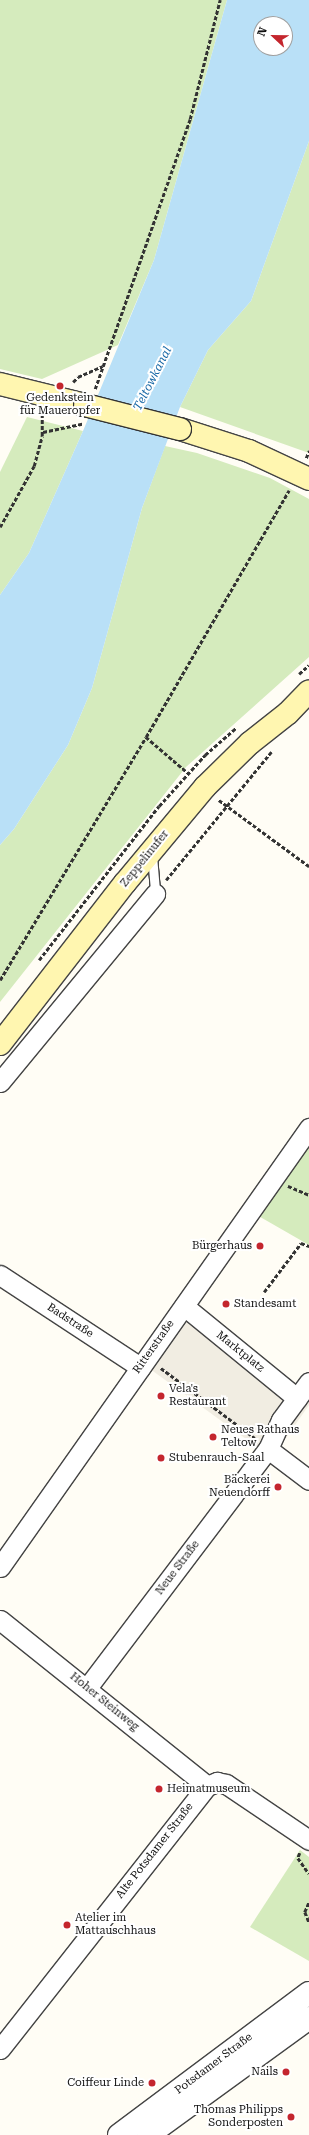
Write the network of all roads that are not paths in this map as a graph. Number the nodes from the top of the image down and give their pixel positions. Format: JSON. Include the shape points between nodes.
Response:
{"nodes":[{"id":1,"x":0,"y":384,"type":"edge"},
{"id":2,"x":306,"y":472,"type":"edge"},
{"id":3,"x":309,"y":691,"type":"edge"},
{"id":4,"x":152,"y":851,"type":"junction"},
{"id":5,"x":154,"y":894,"type":"joint"},
{"id":6,"x":0,"y":1044,"type":"edge"},
{"id":7,"x":0,"y":1082,"type":"edge"},
{"id":8,"x":309,"y":1128,"type":"edge"},
{"id":9,"x":0,"y":1275,"type":"edge"},
{"id":10,"x":184,"y":1306,"type":"junction"},
{"id":11,"x":143,"y":1363,"type":"junction"},
{"id":12,"x":309,"y":1382,"type":"edge"},
{"id":13,"x":297,"y":1398,"type":"junction"},
{"id":14,"x":268,"y":1449,"type":"junction"},
{"id":15,"x":309,"y":1480,"type":"edge"},
{"id":16,"x":0,"y":1567,"type":"edge"},
{"id":17,"x":0,"y":1620,"type":"edge"},
{"id":18,"x":87,"y":1688,"type":"junction"},
{"id":19,"x":207,"y":1786,"type":"junction"},
{"id":20,"x":306,"y":1844,"type":"edge"},
{"id":21,"x":309,"y":1993,"type":"edge"},
{"id":22,"x":309,"y":2018,"type":"edge"},
{"id":23,"x":0,"y":2049,"type":"edge"},
{"id":24,"x":119,"y":2135,"type":"edge"},
{"id":25,"x":148,"y":2135,"type":"edge"}],
"edges":[{"from":1,"to":2,"type":"main road","bridge":true,"via":[[83,415],[180,429]]},
{"from":3,"to":4,"type":"main road","name":"Zeppelinufer","via":[[288,713],[224,767]]},
{"from":4,"to":5,"type":"lane"},
{"from":4,"to":6,"type":"main road","name":"Zeppelinufer"},
{"from":5,"to":7,"type":"street"},
{"from":8,"to":10,"type":"street","name":"Ritterstraße"},
{"from":9,"to":11,"type":"street","name":"Badstraße"},
{"from":10,"to":11,"type":"street","name":"Ritterstraße"},
{"from":10,"to":13,"type":"street","name":"Marktplatz"},
{"from":11,"to":16,"type":"street","name":"Ritterstraße"},
{"from":12,"to":13,"type":"street","name":"Neue Straße"},
{"from":13,"to":14,"type":"street","name":"Neue Straße","via":[[281,1420]]},
{"from":14,"to":15,"type":"street"},
{"from":14,"to":18,"type":"street","name":"Neue Straße"},
{"from":17,"to":18,"type":"street","name":"Hoher Steinweg"},
{"from":18,"to":19,"type":"street","name":"Hoher Steinweg"},
{"from":19,"to":20,"type":"street","via":[[217,1782],[226,1784]]},
{"from":19,"to":23,"type":"street","name":"Alte Potsdamer Straße"},
{"from":21,"to":24,"type":"street","name":"Potsdamer Straße"},
{"from":22,"to":25,"type":"street","name":"Potsdamer Straße"}]}
